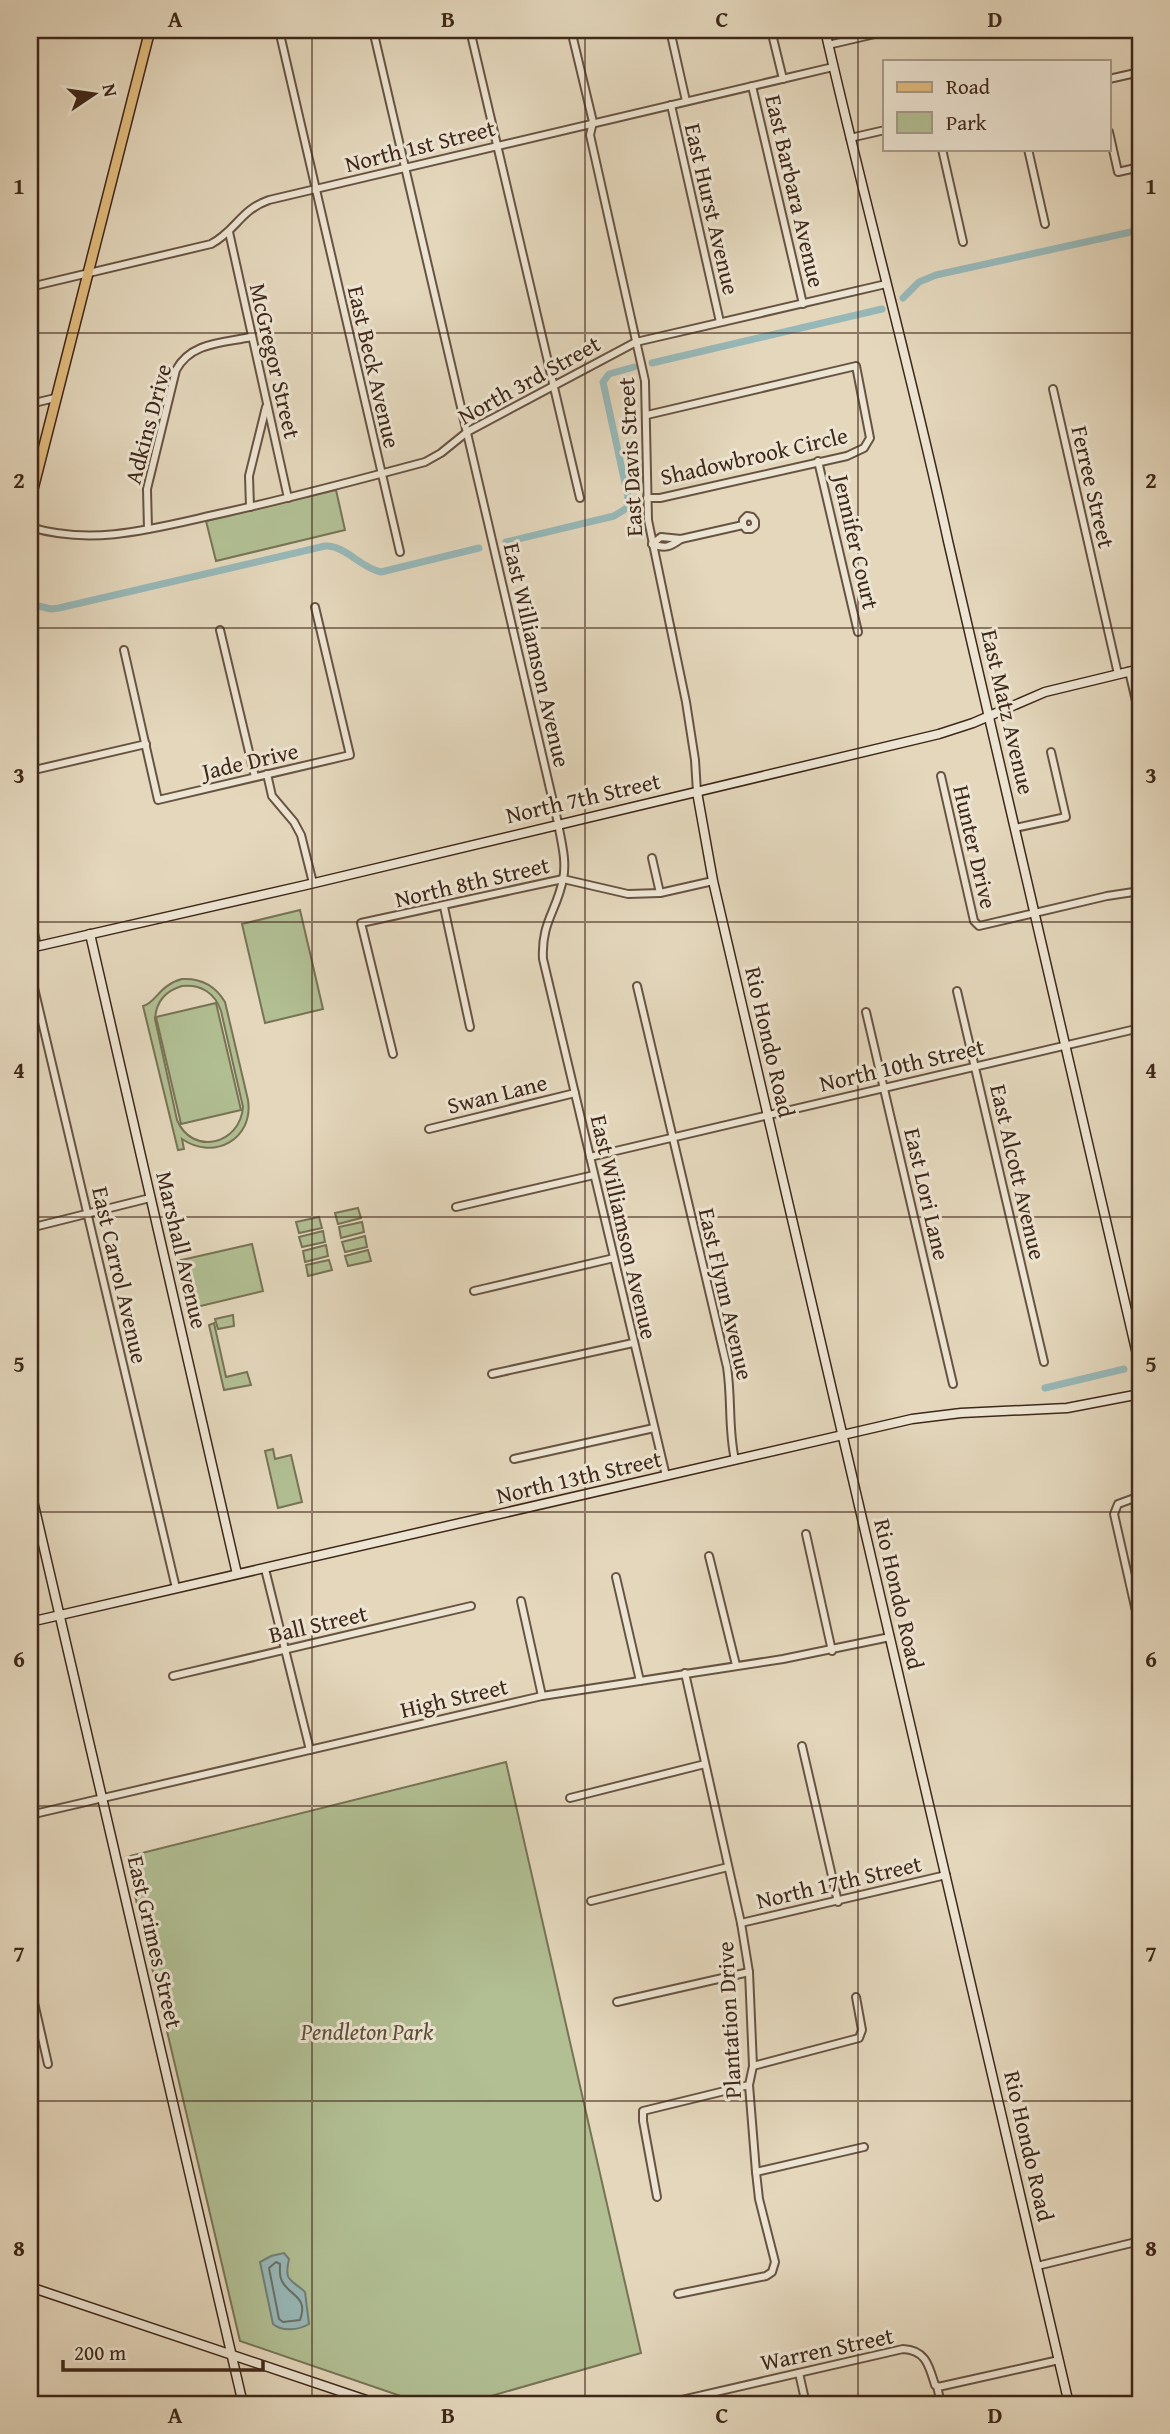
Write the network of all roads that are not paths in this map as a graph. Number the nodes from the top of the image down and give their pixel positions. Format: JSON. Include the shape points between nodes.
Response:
{"nodes":[{"id":1,"x":150,"y":30,"type":"edge"},
{"id":2,"x":279,"y":30,"type":"edge"},
{"id":3,"x":373,"y":30,"type":"edge"},
{"id":4,"x":470,"y":30,"type":"edge"},
{"id":5,"x":571,"y":30,"type":"edge"},
{"id":6,"x":670,"y":30,"type":"edge"},
{"id":7,"x":771,"y":30,"type":"edge"},
{"id":8,"x":825,"y":30,"type":"edge"},
{"id":9,"x":892,"y":30,"type":"edge"},
{"id":10,"x":828,"y":45,"type":"junction"},
{"id":11,"x":833,"y":67,"type":"junction"},
{"id":12,"x":1140,"y":72,"type":"edge"},
{"id":13,"x":783,"y":79,"type":"junction"},
{"id":14,"x":1110,"y":79,"type":"edge"},
{"id":15,"x":752,"y":86,"type":"junction"},
{"id":16,"x":686,"y":101,"type":"junction"},
{"id":17,"x":671,"y":105,"type":"junction"},
{"id":18,"x":593,"y":122,"type":"junction"},
{"id":19,"x":883,"y":130,"type":"edge"},
{"id":20,"x":1110,"y":136,"type":"edge"},
{"id":21,"x":850,"y":138,"type":"junction"},
{"id":22,"x":498,"y":145,"type":"junction"},
{"id":23,"x":942,"y":150,"type":"edge"},
{"id":24,"x":1028,"y":150,"type":"edge"},
{"id":25,"x":1140,"y":167,"type":"edge"},
{"id":26,"x":405,"y":168,"type":"junction"},
{"id":27,"x":315,"y":190,"type":"junction"},
{"id":28,"x":1045,"y":224,"type":"dead end"},
{"id":29,"x":229,"y":232,"type":"junction"},
{"id":30,"x":963,"y":242,"type":"dead end"},
{"id":31,"x":86,"y":274,"type":"junction"},
{"id":32,"x":886,"y":284,"type":"junction"},
{"id":33,"x":30,"y":287,"type":"edge"},
{"id":34,"x":803,"y":304,"type":"junction"},
{"id":35,"x":720,"y":321,"type":"junction"},
{"id":36,"x":251,"y":337,"type":"junction"},
{"id":37,"x":636,"y":342,"type":"junction"},
{"id":38,"x":554,"y":387,"type":"junction"},
{"id":39,"x":1053,"y":389,"type":"dead end"},
{"id":40,"x":55,"y":398,"type":"junction"},
{"id":41,"x":30,"y":404,"type":"edge"},
{"id":42,"x":267,"y":405,"type":"junction"},
{"id":43,"x":648,"y":415,"type":"junction"},
{"id":44,"x":467,"y":432,"type":"junction"},
{"id":45,"x":818,"y":461,"type":"junction"},
{"id":46,"x":381,"y":474,"type":"junction"},
{"id":47,"x":288,"y":498,"type":"junction"},
{"id":48,"x":580,"y":498,"type":"dead end"},
{"id":49,"x":647,"y":498,"type":"junction"},
{"id":50,"x":30,"y":501,"type":"edge"},
{"id":51,"x":250,"y":507,"type":"junction"},
{"id":52,"x":743,"y":524,"type":"dead end"},
{"id":53,"x":30,"y":527,"type":"edge"},
{"id":54,"x":148,"y":529,"type":"junction"},
{"id":55,"x":652,"y":544,"type":"junction"},
{"id":56,"x":401,"y":552,"type":"dead end"},
{"id":57,"x":315,"y":607,"type":"dead end"},
{"id":58,"x":220,"y":630,"type":"dead end"},
{"id":59,"x":859,"y":632,"type":"dead end"},
{"id":60,"x":124,"y":650,"type":"dead end"},
{"id":61,"x":1140,"y":669,"type":"edge"},
{"id":62,"x":1129,"y":671,"type":"junction"},
{"id":63,"x":1118,"y":674,"type":"junction"},
{"id":64,"x":989,"y":716,"type":"junction"},
{"id":65,"x":1140,"y":718,"type":"edge"},
{"id":66,"x":146,"y":744,"type":"junction"},
{"id":67,"x":1051,"y":752,"type":"dead end"},
{"id":68,"x":30,"y":771,"type":"edge"},
{"id":69,"x":267,"y":774,"type":"junction"},
{"id":70,"x":941,"y":776,"type":"dead end"},
{"id":71,"x":255,"y":777,"type":"junction"},
{"id":72,"x":697,"y":792,"type":"junction"},
{"id":73,"x":558,"y":823,"type":"junction"},
{"id":74,"x":1015,"y":828,"type":"junction"},
{"id":75,"x":652,"y":858,"type":"dead end"},
{"id":76,"x":563,"y":879,"type":"junction"},
{"id":77,"x":713,"y":881,"type":"junction"},
{"id":78,"x":313,"y":883,"type":"junction"},
{"id":79,"x":1140,"y":891,"type":"edge"},
{"id":80,"x":660,"y":893,"type":"junction"},
{"id":81,"x":444,"y":907,"type":"junction"},
{"id":82,"x":1034,"y":913,"type":"junction"},
{"id":83,"x":30,"y":915,"type":"edge"},
{"id":84,"x":90,"y":934,"type":"junction"},
{"id":85,"x":1137,"y":941,"type":"dead end"},
{"id":86,"x":33,"y":947,"type":"edge"},
{"id":87,"x":1140,"y":955,"type":"edge"},
{"id":88,"x":30,"y":971,"type":"edge"},
{"id":89,"x":638,"y":986,"type":"dead end"},
{"id":90,"x":957,"y":991,"type":"dead end"},
{"id":91,"x":866,"y":1012,"type":"dead end"},
{"id":92,"x":470,"y":1027,"type":"dead end"},
{"id":93,"x":1140,"y":1028,"type":"edge"},
{"id":94,"x":1065,"y":1045,"type":"junction"},
{"id":95,"x":393,"y":1054,"type":"dead end"},
{"id":96,"x":975,"y":1066,"type":"junction"},
{"id":97,"x":884,"y":1087,"type":"junction"},
{"id":98,"x":575,"y":1093,"type":"junction"},
{"id":99,"x":767,"y":1114,"type":"junction"},
{"id":100,"x":429,"y":1129,"type":"dead end"},
{"id":101,"x":672,"y":1138,"type":"junction"},
{"id":102,"x":590,"y":1157,"type":"junction"},
{"id":103,"x":594,"y":1175,"type":"junction"},
{"id":104,"x":150,"y":1198,"type":"junction"},
{"id":105,"x":456,"y":1207,"type":"dead end"},
{"id":106,"x":87,"y":1214,"type":"junction"},
{"id":107,"x":30,"y":1228,"type":"edge"},
{"id":108,"x":614,"y":1258,"type":"junction"},
{"id":109,"x":474,"y":1291,"type":"dead end"},
{"id":110,"x":633,"y":1343,"type":"junction"},
{"id":111,"x":1044,"y":1362,"type":"dead end"},
{"id":112,"x":1140,"y":1367,"type":"edge"},
{"id":113,"x":492,"y":1374,"type":"dead end"},
{"id":114,"x":953,"y":1384,"type":"dead end"},
{"id":115,"x":1140,"y":1394,"type":"edge"},
{"id":116,"x":653,"y":1428,"type":"junction"},
{"id":117,"x":842,"y":1436,"type":"junction"},
{"id":118,"x":514,"y":1459,"type":"dead end"},
{"id":119,"x":735,"y":1460,"type":"junction"},
{"id":120,"x":666,"y":1476,"type":"junction"},
{"id":121,"x":30,"y":1488,"type":"edge"},
{"id":122,"x":1140,"y":1496,"type":"edge"},
{"id":123,"x":806,"y":1534,"type":"dead end"},
{"id":124,"x":709,"y":1556,"type":"dead end"},
{"id":125,"x":265,"y":1569,"type":"junction"},
{"id":126,"x":237,"y":1574,"type":"junction"},
{"id":127,"x":616,"y":1577,"type":"dead end"},
{"id":128,"x":176,"y":1588,"type":"junction"},
{"id":129,"x":1140,"y":1588,"type":"edge"},
{"id":130,"x":1131,"y":1591,"type":"junction"},
{"id":131,"x":521,"y":1601,"type":"dead end"},
{"id":132,"x":471,"y":1606,"type":"dead end"},
{"id":133,"x":61,"y":1615,"type":"junction"},
{"id":134,"x":30,"y":1622,"type":"edge"},
{"id":135,"x":1140,"y":1629,"type":"edge"},
{"id":136,"x":890,"y":1637,"type":"junction"},
{"id":137,"x":284,"y":1650,"type":"junction"},
{"id":138,"x":832,"y":1651,"type":"junction"},
{"id":139,"x":736,"y":1665,"type":"junction"},
{"id":140,"x":685,"y":1673,"type":"junction"},
{"id":141,"x":173,"y":1676,"type":"dead end"},
{"id":142,"x":640,"y":1681,"type":"junction"},
{"id":143,"x":542,"y":1696,"type":"junction"},
{"id":144,"x":802,"y":1746,"type":"dead end"},
{"id":145,"x":310,"y":1750,"type":"junction"},
{"id":146,"x":705,"y":1764,"type":"junction"},
{"id":147,"x":102,"y":1798,"type":"junction"},
{"id":148,"x":570,"y":1798,"type":"dead end"},
{"id":149,"x":30,"y":1815,"type":"edge"},
{"id":150,"x":728,"y":1867,"type":"junction"},
{"id":151,"x":946,"y":1875,"type":"junction"},
{"id":152,"x":590,"y":1901,"type":"dead end"},
{"id":153,"x":838,"y":1902,"type":"junction"},
{"id":154,"x":741,"y":1923,"type":"junction"},
{"id":155,"x":749,"y":1972,"type":"junction"},
{"id":156,"x":30,"y":1985,"type":"edge"},
{"id":157,"x":856,"y":1997,"type":"dead end"},
{"id":158,"x":617,"y":2002,"type":"dead end"},
{"id":159,"x":48,"y":2064,"type":"dead end"},
{"id":160,"x":753,"y":2066,"type":"junction"},
{"id":161,"x":749,"y":2085,"type":"junction"},
{"id":162,"x":864,"y":2147,"type":"dead end"},
{"id":163,"x":756,"y":2172,"type":"junction"},
{"id":164,"x":657,"y":2197,"type":"dead end"},
{"id":165,"x":1140,"y":2241,"type":"edge"},
{"id":166,"x":1037,"y":2266,"type":"junction"},
{"id":167,"x":30,"y":2287,"type":"edge"},
{"id":168,"x":678,"y":2294,"type":"dead end"},
{"id":169,"x":232,"y":2354,"type":"junction"},
{"id":170,"x":1059,"y":2360,"type":"junction"},
{"id":171,"x":799,"y":2373,"type":"junction"},
{"id":172,"x":937,"y":2386,"type":"junction"},
{"id":173,"x":243,"y":2404,"type":"edge"},
{"id":174,"x":378,"y":2404,"type":"edge"},
{"id":175,"x":664,"y":2404,"type":"edge"},
{"id":176,"x":806,"y":2404,"type":"edge"},
{"id":177,"x":940,"y":2404,"type":"edge"},
{"id":178,"x":1069,"y":2404,"type":"edge"}],
"edges":[{"from":1,"to":31,"type":"main road"},
{"from":2,"to":27,"type":"street","name":"East Beck Avenue"},
{"from":3,"to":26,"type":"street","name":"East Williamson Avenue"},
{"from":4,"to":22,"type":"street"},
{"from":5,"to":18,"type":"street","name":"East Davis Street"},
{"from":6,"to":16,"type":"street"},
{"from":7,"to":13,"type":"street"},
{"from":8,"to":10,"type":"street","name":"East Matz Avenue"},
{"from":9,"to":10,"type":"street"},
{"from":10,"to":11,"type":"street","name":"East Matz Avenue"},
{"from":11,"to":13,"type":"street","name":"North 1st Street"},
{"from":11,"to":21,"type":"street","name":"East Matz Avenue"},
{"from":12,"to":14,"type":"street"},
{"from":13,"to":15,"type":"street","name":"North 1st Street"},
{"from":15,"to":16,"type":"street","name":"North 1st Street"},
{"from":15,"to":34,"type":"street","name":"East Barbara Avenue"},
{"from":16,"to":17,"type":"street","name":"North 1st Street"},
{"from":17,"to":18,"type":"street","name":"North 1st Street"},
{"from":17,"to":35,"type":"street","name":"East Hurst Avenue"},
{"from":18,"to":22,"type":"street","name":"North 1st Street"},
{"from":18,"to":37,"type":"street","name":"East Davis Street","via":[[590,135]]},
{"from":19,"to":21,"type":"street"},
{"from":20,"to":25,"type":"street","via":[[1118,172]]},
{"from":21,"to":32,"type":"street","name":"East Matz Avenue"},
{"from":22,"to":26,"type":"street","name":"North 1st Street"},
{"from":22,"to":38,"type":"street"},
{"from":23,"to":30,"type":"street"},
{"from":24,"to":28,"type":"street"},
{"from":26,"to":27,"type":"street","name":"North 1st Street"},
{"from":26,"to":44,"type":"street","name":"East Williamson Avenue"},
{"from":27,"to":29,"type":"street","name":"North 1st Street","via":[[258,204]]},
{"from":27,"to":46,"type":"street","name":"East Beck Avenue"},
{"from":29,"to":31,"type":"street","name":"North 1st Street","via":[[211,244]]},
{"from":29,"to":36,"type":"street","name":"McGregor Street"},
{"from":31,"to":33,"type":"street","name":"North 1st Street"},
{"from":31,"to":40,"type":"main road"},
{"from":32,"to":34,"type":"street","name":"North 3rd Street"},
{"from":32,"to":64,"type":"street","name":"East Matz Avenue"},
{"from":34,"to":35,"type":"street","name":"North 3rd Street"},
{"from":35,"to":37,"type":"street","name":"North 3rd Street"},
{"from":36,"to":42,"type":"street","name":"McGregor Street"},
{"from":36,"to":54,"type":"street","name":"Adkins Drive","via":[[194,350],[183,357],[146,489]]},
{"from":37,"to":38,"type":"street","name":"North 3rd Street"},
{"from":37,"to":43,"type":"street","name":"East Davis Street"},
{"from":38,"to":44,"type":"street","name":"North 3rd Street"},
{"from":38,"to":48,"type":"street"},
{"from":39,"to":63,"type":"street","name":"Ferree Street"},
{"from":40,"to":41,"type":"street"},
{"from":40,"to":50,"type":"main road"},
{"from":42,"to":47,"type":"street","name":"McGregor Street"},
{"from":42,"to":51,"type":"street","via":[[249,476]]},
{"from":43,"to":45,"type":"street","name":"Shadowbrook Circle","via":[[856,366],[868,444],[854,454]]},
{"from":43,"to":49,"type":"street","name":"East Davis Street"},
{"from":44,"to":46,"type":"street","name":"North 3rd Street","via":[[430,460]]},
{"from":44,"to":73,"type":"street","name":"East Williamson Avenue"},
{"from":45,"to":49,"type":"street","name":"Shadowbrook Circle"},
{"from":45,"to":59,"type":"street","name":"Jennifer Court"},
{"from":46,"to":47,"type":"street","name":"North 3rd Street"},
{"from":46,"to":56,"type":"street","name":"East Beck Avenue"},
{"from":47,"to":51,"type":"street","name":"North 3rd Street"},
{"from":49,"to":55,"type":"street","name":"East Davis Street"},
{"from":51,"to":54,"type":"street","name":"North 3rd Street"},
{"from":52,"to":55,"type":"street","via":[[681,539],[668,547]]},
{"from":53,"to":54,"type":"street","name":"North 3rd Street","via":[[94,536]]},
{"from":55,"to":72,"type":"street","name":"East Davis Street","via":[[686,702]]},
{"from":57,"to":69,"type":"street","name":"Jade Drive","via":[[350,755]]},
{"from":58,"to":71,"type":"street"},
{"from":60,"to":66,"type":"street"},
{"from":61,"to":62,"type":"street","name":"North 7th Street"},
{"from":62,"to":63,"type":"street","name":"North 7th Street"},
{"from":62,"to":65,"type":"street"},
{"from":63,"to":64,"type":"street","name":"North 7th Street","via":[[1045,692]]},
{"from":64,"to":72,"type":"street","name":"North 7th Street","via":[[939,734]]},
{"from":64,"to":74,"type":"street","name":"East Matz Avenue"},
{"from":66,"to":68,"type":"street"},
{"from":66,"to":71,"type":"street","name":"Jade Drive","via":[[158,800]]},
{"from":67,"to":74,"type":"street","via":[[1066,817]]},
{"from":69,"to":71,"type":"street","name":"Jade Drive"},
{"from":69,"to":78,"type":"street","via":[[272,796],[301,835]]},
{"from":70,"to":82,"type":"street","name":"Hunter Drive","via":[[976,924]]},
{"from":72,"to":73,"type":"street","name":"North 7th Street"},
{"from":72,"to":77,"type":"street","name":"Rio Hondo Road"},
{"from":73,"to":76,"type":"street","name":"East Williamson Avenue"},
{"from":73,"to":78,"type":"street","name":"North 7th Street"},
{"from":74,"to":82,"type":"street","name":"East Matz Avenue"},
{"from":75,"to":80,"type":"street"},
{"from":76,"to":80,"type":"street","name":"North 8th Street","via":[[628,894]]},
{"from":76,"to":81,"type":"street","name":"North 8th Street"},
{"from":76,"to":98,"type":"street","name":"East Williamson Avenue","via":[[544,931],[543,959]]},
{"from":77,"to":80,"type":"street","name":"North 8th Street"},
{"from":77,"to":99,"type":"street","name":"Rio Hondo Road"},
{"from":78,"to":84,"type":"street","name":"North 7th Street"},
{"from":79,"to":82,"type":"street","name":"Hunter Drive"},
{"from":81,"to":92,"type":"street"},
{"from":81,"to":95,"type":"street","name":"North 8th Street","via":[[361,923]]},
{"from":82,"to":94,"type":"street","name":"East Matz Avenue"},
{"from":83,"to":86,"type":"street"},
{"from":84,"to":86,"type":"street","name":"North 7th Street"},
{"from":84,"to":104,"type":"street","name":"Marshall Avenue"},
{"from":85,"to":87,"type":"street"},
{"from":88,"to":106,"type":"street","name":"East Carrol Avenue"},
{"from":89,"to":101,"type":"street","name":"East Flynn Avenue"},
{"from":90,"to":96,"type":"street","name":"East Alcott Avenue"},
{"from":91,"to":97,"type":"street","name":"East Lori Lane"},
{"from":93,"to":94,"type":"street","name":"North 10th Street"},
{"from":94,"to":96,"type":"street","name":"North 10th Street"},
{"from":94,"to":112,"type":"street","name":"East Matz Avenue"},
{"from":96,"to":97,"type":"street","name":"North 10th Street"},
{"from":96,"to":111,"type":"street","name":"East Alcott Avenue"},
{"from":97,"to":99,"type":"street","name":"North 10th Street"},
{"from":97,"to":114,"type":"street","name":"East Lori Lane"},
{"from":98,"to":100,"type":"street","name":"Swan Lane"},
{"from":98,"to":102,"type":"street","name":"East Williamson Avenue"},
{"from":99,"to":101,"type":"street","name":"North 10th Street"},
{"from":99,"to":117,"type":"street","name":"Rio Hondo Road"},
{"from":101,"to":102,"type":"street","name":"North 10th Street"},
{"from":101,"to":119,"type":"street","name":"East Flynn Avenue","via":[[727,1367]]},
{"from":102,"to":103,"type":"street","name":"East Williamson Avenue"},
{"from":103,"to":105,"type":"street"},
{"from":103,"to":108,"type":"street","name":"East Williamson Avenue"},
{"from":104,"to":106,"type":"street"},
{"from":104,"to":126,"type":"street","name":"Marshall Avenue"},
{"from":106,"to":107,"type":"street"},
{"from":106,"to":128,"type":"street","name":"East Carrol Avenue"},
{"from":108,"to":109,"type":"street"},
{"from":108,"to":110,"type":"street","name":"East Williamson Avenue"},
{"from":110,"to":113,"type":"street"},
{"from":110,"to":116,"type":"street","name":"East Williamson Avenue"},
{"from":115,"to":117,"type":"street","name":"North 13th Street","via":[[1067,1408],[912,1419]]},
{"from":116,"to":118,"type":"street"},
{"from":116,"to":120,"type":"street","name":"East Williamson Avenue"},
{"from":117,"to":119,"type":"street","name":"North 13th Street"},
{"from":117,"to":136,"type":"street","name":"Rio Hondo Road"},
{"from":119,"to":120,"type":"street","name":"North 13th Street"},
{"from":120,"to":125,"type":"street","name":"North 13th Street"},
{"from":121,"to":133,"type":"street","name":"East Grimes Street"},
{"from":122,"to":130,"type":"street","via":[[1123,1500],[1114,1514]]},
{"from":123,"to":138,"type":"street"},
{"from":124,"to":139,"type":"street"},
{"from":125,"to":126,"type":"street","name":"North 13th Street"},
{"from":125,"to":137,"type":"street"},
{"from":126,"to":128,"type":"street","name":"North 13th Street"},
{"from":127,"to":142,"type":"street"},
{"from":128,"to":133,"type":"street","name":"North 13th Street"},
{"from":129,"to":130,"type":"street"},
{"from":130,"to":135,"type":"street"},
{"from":131,"to":143,"type":"street"},
{"from":132,"to":137,"type":"street","name":"Ball Street"},
{"from":133,"to":134,"type":"street","name":"North 13th Street"},
{"from":133,"to":147,"type":"street","name":"East Grimes Street"},
{"from":136,"to":138,"type":"street","name":"High Street"},
{"from":136,"to":151,"type":"street","name":"Rio Hondo Road"},
{"from":137,"to":141,"type":"street","name":"Ball Street"},
{"from":137,"to":145,"type":"street"},
{"from":138,"to":139,"type":"street","name":"High Street"},
{"from":139,"to":140,"type":"street","name":"High Street"},
{"from":140,"to":142,"type":"street","name":"High Street"},
{"from":140,"to":146,"type":"street","name":"Plantation Drive"},
{"from":142,"to":143,"type":"street","name":"High Street"},
{"from":143,"to":145,"type":"street","name":"High Street"},
{"from":144,"to":153,"type":"street"},
{"from":145,"to":147,"type":"street","name":"High Street"},
{"from":146,"to":148,"type":"street"},
{"from":146,"to":150,"type":"street","name":"Plantation Drive"},
{"from":147,"to":149,"type":"street","name":"High Street"},
{"from":147,"to":169,"type":"street","name":"East Grimes Street"},
{"from":150,"to":152,"type":"street"},
{"from":150,"to":154,"type":"street","name":"Plantation Drive"},
{"from":151,"to":153,"type":"street","name":"North 17th Street"},
{"from":151,"to":166,"type":"street","name":"Rio Hondo Road"},
{"from":153,"to":154,"type":"street","name":"North 17th Street"},
{"from":154,"to":155,"type":"street","name":"Plantation Drive"},
{"from":155,"to":158,"type":"street"},
{"from":155,"to":160,"type":"street","name":"Plantation Drive"},
{"from":156,"to":159,"type":"street"},
{"from":157,"to":160,"type":"street","via":[[862,2030],[859,2038]]},
{"from":160,"to":161,"type":"street","name":"Plantation Drive"},
{"from":161,"to":163,"type":"street","name":"Plantation Drive"},
{"from":161,"to":164,"type":"street","via":[[643,2110]]},
{"from":162,"to":163,"type":"street"},
{"from":163,"to":168,"type":"street","name":"Plantation Drive","via":[[775,2262],[772,2272]]},
{"from":165,"to":166,"type":"street"},
{"from":166,"to":170,"type":"street","name":"Rio Hondo Road"},
{"from":167,"to":169,"type":"street"},
{"from":169,"to":173,"type":"street","name":"East Grimes Street"},
{"from":169,"to":174,"type":"street"},
{"from":170,"to":172,"type":"street"},
{"from":170,"to":178,"type":"street","name":"Rio Hondo Road"},
{"from":171,"to":172,"type":"street","name":"Warren Street","via":[[909,2349],[928,2363]]},
{"from":171,"to":175,"type":"street","name":"Warren Street"},
{"from":171,"to":176,"type":"street"},
{"from":172,"to":177,"type":"street","name":"Warren Street"}]}
